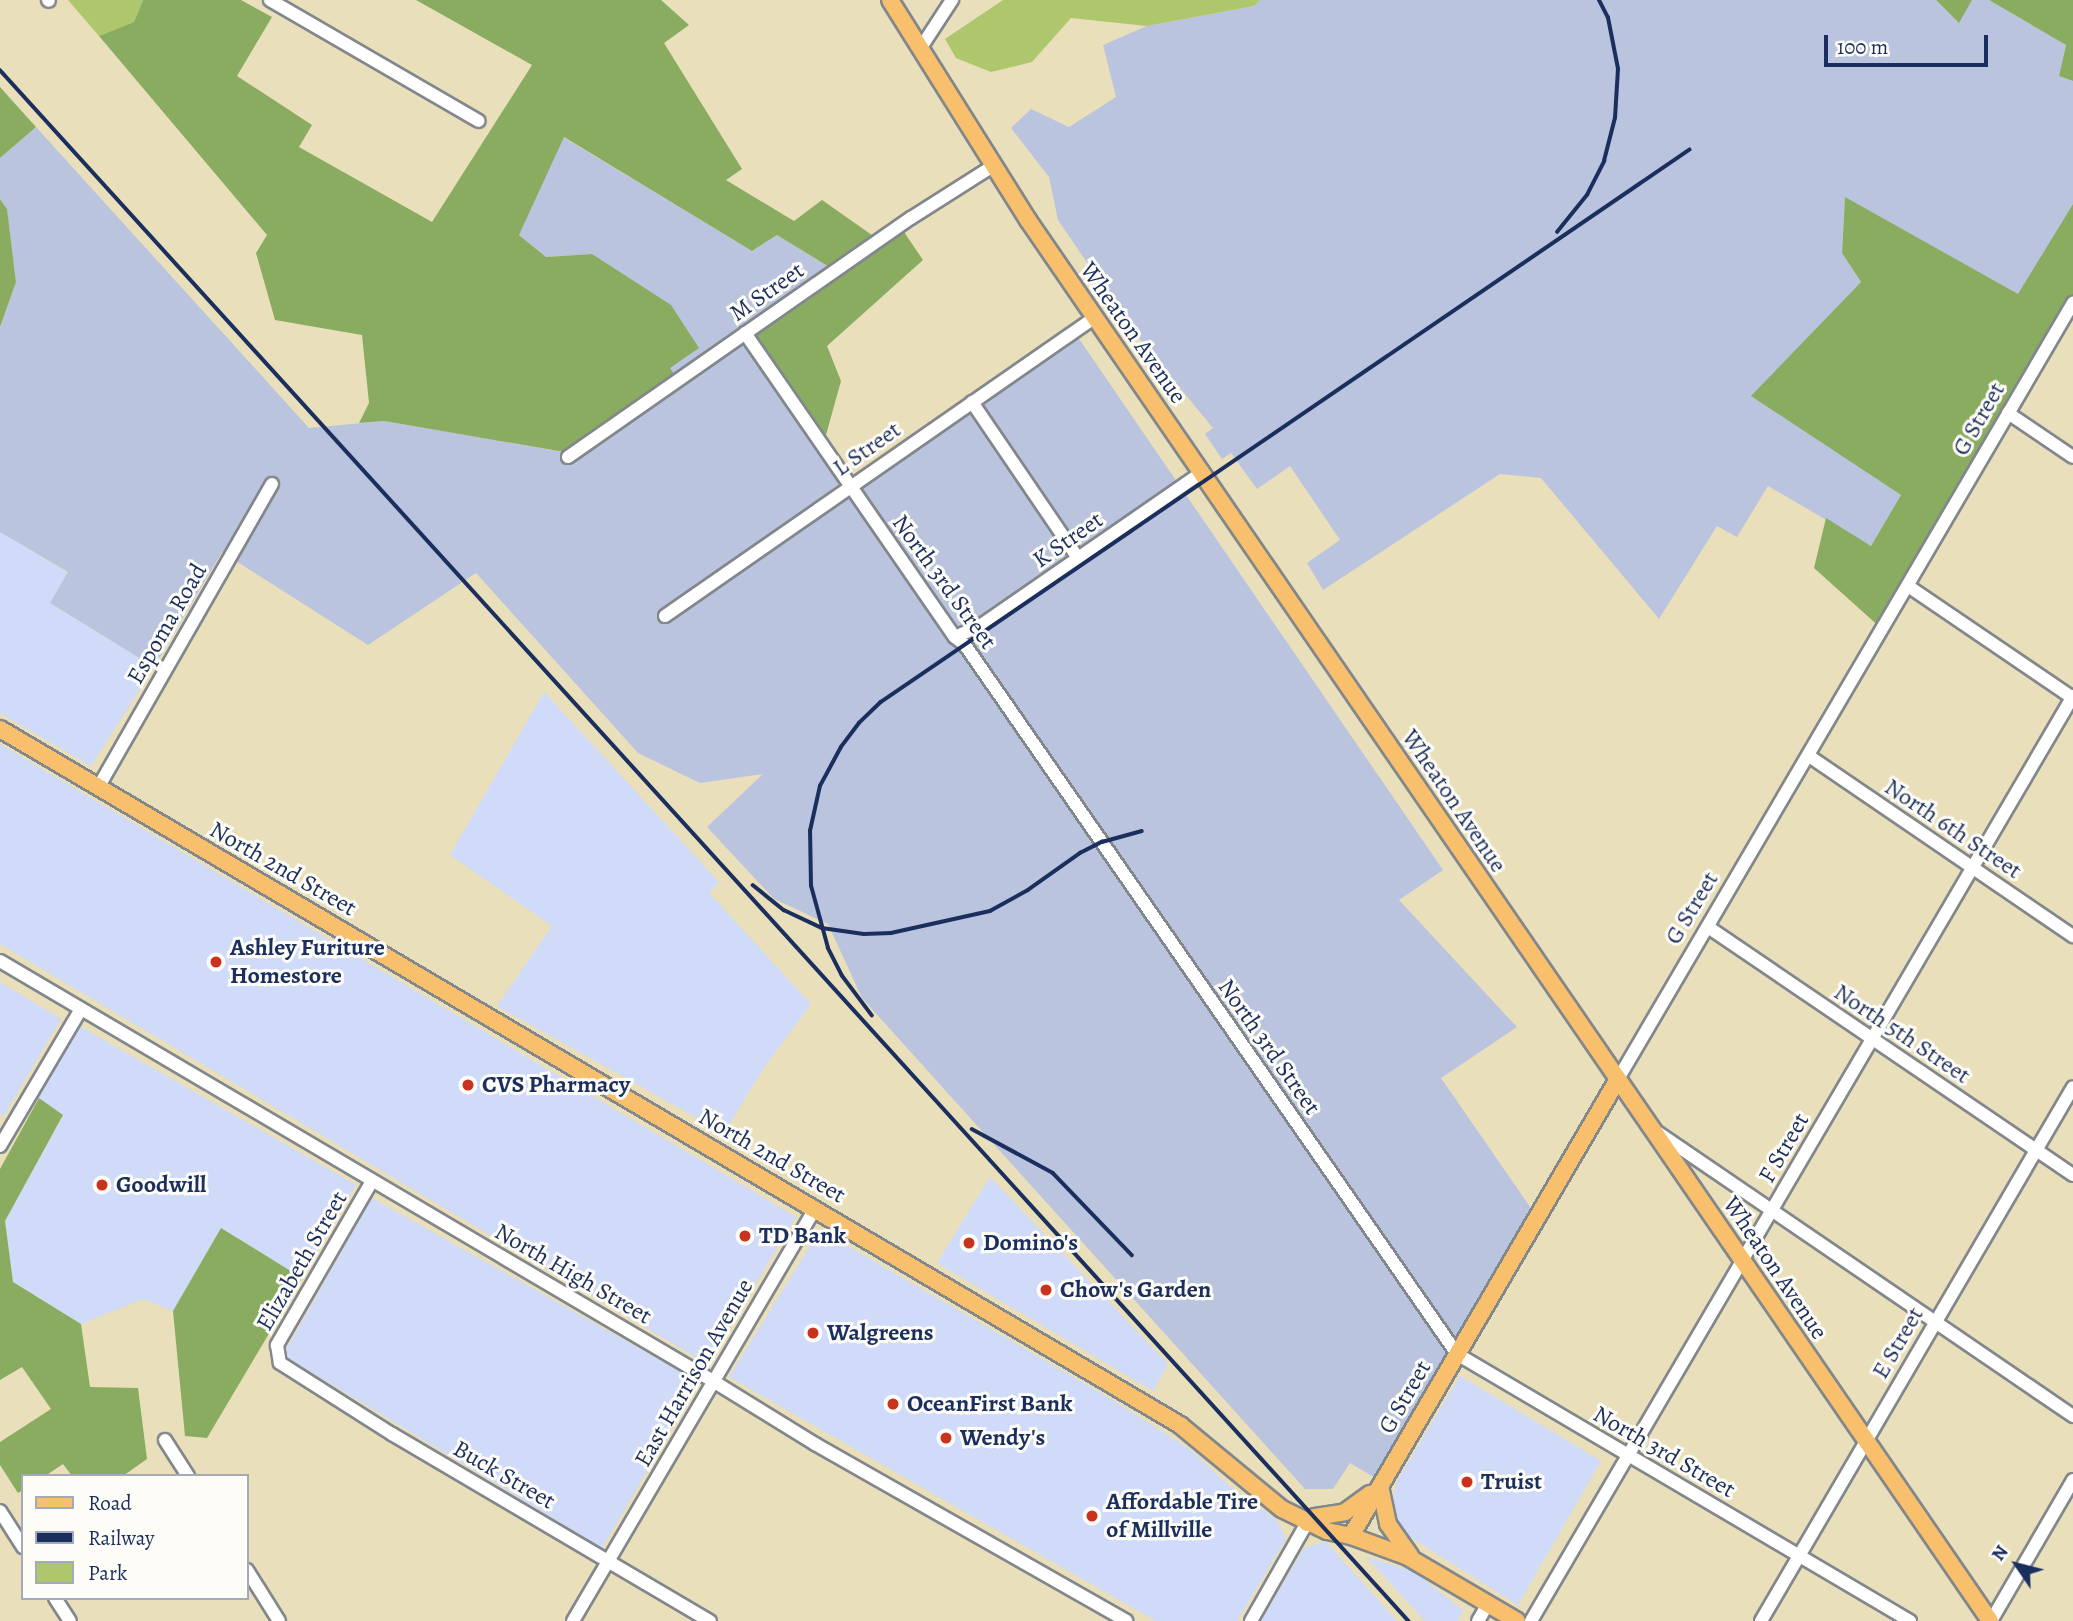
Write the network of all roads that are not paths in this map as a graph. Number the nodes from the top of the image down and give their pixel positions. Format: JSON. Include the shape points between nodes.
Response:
{"nodes":[{"id":1,"x":270,"y":0,"type":"edge"},
{"id":2,"x":890,"y":0,"type":"edge"},
{"id":3,"x":952,"y":0,"type":"edge"},
{"id":4,"x":920,"y":49,"type":"junction"},
{"id":5,"x":479,"y":121,"type":"dead end"},
{"id":6,"x":993,"y":166,"type":"junction"},
{"id":7,"x":2073,"y":303,"type":"edge"},
{"id":8,"x":1094,"y":317,"type":"junction"},
{"id":9,"x":745,"y":333,"type":"junction"},
{"id":10,"x":972,"y":402,"type":"junction"},
{"id":11,"x":2008,"y":413,"type":"junction"},
{"id":12,"x":568,"y":457,"type":"dead end"},
{"id":13,"x":2073,"y":457,"type":"edge"},
{"id":14,"x":1201,"y":473,"type":"junction"},
{"id":15,"x":272,"y":484,"type":"dead end"},
{"id":16,"x":850,"y":487,"type":"junction"},
{"id":17,"x":1078,"y":558,"type":"junction"},
{"id":18,"x":1908,"y":586,"type":"junction"},
{"id":19,"x":665,"y":616,"type":"dead end"},
{"id":20,"x":955,"y":637,"type":"junction"},
{"id":21,"x":2073,"y":697,"type":"edge"},
{"id":22,"x":0,"y":729,"type":"edge"},
{"id":23,"x":1809,"y":756,"type":"junction"},
{"id":24,"x":99,"y":786,"type":"junction"},
{"id":25,"x":1972,"y":867,"type":"junction"},
{"id":26,"x":1708,"y":927,"type":"junction"},
{"id":27,"x":2073,"y":936,"type":"edge"},
{"id":28,"x":0,"y":961,"type":"edge"},
{"id":29,"x":81,"y":1009,"type":"junction"},
{"id":30,"x":1872,"y":1039,"type":"junction"},
{"id":31,"x":1618,"y":1079,"type":"junction"},
{"id":32,"x":2073,"y":1087,"type":"edge"},
{"id":33,"x":1654,"y":1131,"type":"junction"},
{"id":34,"x":0,"y":1146,"type":"edge"},
{"id":35,"x":2035,"y":1150,"type":"junction"},
{"id":36,"x":2073,"y":1175,"type":"edge"},
{"id":37,"x":372,"y":1181,"type":"junction"},
{"id":38,"x":815,"y":1208,"type":"junction"},
{"id":39,"x":1772,"y":1210,"type":"junction"},
{"id":40,"x":1742,"y":1260,"type":"junction"},
{"id":41,"x":1935,"y":1322,"type":"junction"},
{"id":42,"x":1457,"y":1354,"type":"junction"},
{"id":43,"x":280,"y":1363,"type":"joint"},
{"id":44,"x":713,"y":1381,"type":"junction"},
{"id":45,"x":2073,"y":1416,"type":"edge"},
{"id":46,"x":165,"y":1440,"type":"dead end"},
{"id":47,"x":1866,"y":1440,"type":"junction"},
{"id":48,"x":1628,"y":1455,"type":"junction"},
{"id":49,"x":187,"y":1474,"type":"edge"},
{"id":50,"x":2073,"y":1480,"type":"edge"},
{"id":51,"x":1380,"y":1486,"type":"junction"},
{"id":52,"x":0,"y":1511,"type":"edge"},
{"id":53,"x":1307,"y":1523,"type":"junction"},
{"id":54,"x":1351,"y":1536,"type":"junction"},
{"id":55,"x":21,"y":1544,"type":"edge"},
{"id":56,"x":1799,"y":1556,"type":"junction"},
{"id":57,"x":609,"y":1560,"type":"junction"},
{"id":58,"x":1413,"y":1560,"type":"junction"},
{"id":59,"x":248,"y":1572,"type":"edge"},
{"id":60,"x":56,"y":1600,"type":"edge"},
{"id":61,"x":1488,"y":1604,"type":"junction"},
{"id":62,"x":70,"y":1621,"type":"edge"},
{"id":63,"x":279,"y":1621,"type":"edge"},
{"id":64,"x":573,"y":1621,"type":"edge"},
{"id":65,"x":710,"y":1621,"type":"edge"},
{"id":66,"x":1126,"y":1621,"type":"edge"},
{"id":67,"x":1251,"y":1621,"type":"edge"},
{"id":68,"x":1478,"y":1621,"type":"edge"},
{"id":69,"x":1517,"y":1621,"type":"edge"},
{"id":70,"x":1531,"y":1621,"type":"edge"},
{"id":71,"x":1761,"y":1621,"type":"edge"},
{"id":72,"x":1910,"y":1621,"type":"edge"},
{"id":73,"x":1990,"y":1621,"type":"edge"}],
"edges":[{"from":1,"to":5,"type":"street"},
{"from":2,"to":4,"type":"main road","name":"Wheaton Avenue"},
{"from":3,"to":4,"type":"street"},
{"from":4,"to":6,"type":"main road","name":"Wheaton Avenue"},
{"from":6,"to":8,"type":"main road","name":"Wheaton Avenue"},
{"from":6,"to":9,"type":"street","name":"M Street"},
{"from":7,"to":11,"type":"street","name":"G Street"},
{"from":8,"to":10,"type":"street","name":"L Street"},
{"from":8,"to":14,"type":"main road","name":"Wheaton Avenue"},
{"from":9,"to":12,"type":"street","name":"M Street"},
{"from":9,"to":16,"type":"street","name":"North 3rd Street"},
{"from":10,"to":16,"type":"street","name":"L Street"},
{"from":10,"to":17,"type":"street"},
{"from":11,"to":13,"type":"street"},
{"from":11,"to":18,"type":"street","name":"G Street"},
{"from":14,"to":17,"type":"street","name":"K Street"},
{"from":14,"to":31,"type":"main road","name":"Wheaton Avenue"},
{"from":15,"to":24,"type":"street","name":"Espoma Road"},
{"from":16,"to":19,"type":"street","name":"L Street"},
{"from":16,"to":20,"type":"street","name":"North 3rd Street"},
{"from":17,"to":20,"type":"street","name":"K Street","via":[[980,626]]},
{"from":18,"to":21,"type":"street"},
{"from":18,"to":23,"type":"street","name":"G Street"},
{"from":20,"to":42,"type":"street","name":"North 3rd Street","via":[[965,645]]},
{"from":21,"to":25,"type":"street","name":"F Street"},
{"from":22,"to":24,"type":"main road","name":"North 2nd Street"},
{"from":23,"to":25,"type":"street","name":"North 6th Street"},
{"from":23,"to":26,"type":"street","name":"G Street"},
{"from":24,"to":38,"type":"main road","name":"North 2nd Street"},
{"from":25,"to":27,"type":"street","name":"North 6th Street"},
{"from":25,"to":30,"type":"street","name":"F Street"},
{"from":26,"to":30,"type":"street","name":"North 5th Street"},
{"from":26,"to":31,"type":"street","name":"G Street"},
{"from":28,"to":29,"type":"street","name":"North High Street"},
{"from":29,"to":34,"type":"street"},
{"from":29,"to":37,"type":"street","name":"North High Street"},
{"from":30,"to":35,"type":"street","name":"North 5th Street"},
{"from":30,"to":39,"type":"street","name":"F Street"},
{"from":31,"to":33,"type":"main road","name":"Wheaton Avenue"},
{"from":31,"to":42,"type":"main road","name":"G Street"},
{"from":32,"to":35,"type":"street","name":"E Street"},
{"from":33,"to":39,"type":"street"},
{"from":33,"to":40,"type":"main road","name":"Wheaton Avenue"},
{"from":35,"to":36,"type":"street","name":"North 5th Street"},
{"from":35,"to":41,"type":"street","name":"E Street"},
{"from":37,"to":43,"type":"street","name":"Elizabeth Street","via":[[277,1345]]},
{"from":37,"to":44,"type":"street","name":"North High Street"},
{"from":38,"to":44,"type":"street","name":"East Harrison Avenue"},
{"from":38,"to":53,"type":"main road","name":"North 2nd Street","via":[[1180,1425],[1256,1490]]},
{"from":39,"to":40,"type":"street","name":"F Street"},
{"from":39,"to":41,"type":"street"},
{"from":40,"to":47,"type":"main road","name":"Wheaton Avenue"},
{"from":40,"to":48,"type":"street","name":"F Street"},
{"from":41,"to":45,"type":"street"},
{"from":41,"to":47,"type":"street","name":"E Street"},
{"from":42,"to":48,"type":"street","name":"North 3rd Street"},
{"from":42,"to":51,"type":"main road","name":"G Street"},
{"from":43,"to":57,"type":"street","name":"Buck Street"},
{"from":44,"to":57,"type":"street","name":"East Harrison Avenue"},
{"from":44,"to":66,"type":"street","name":"North High Street"},
{"from":46,"to":49,"type":"street"},
{"from":47,"to":56,"type":"street","name":"E Street"},
{"from":47,"to":73,"type":"main road","name":"Wheaton Avenue"},
{"from":48,"to":56,"type":"street","name":"North 3rd Street"},
{"from":48,"to":70,"type":"street","name":"F Street"},
{"from":50,"to":73,"type":"street"},
{"from":51,"to":53,"type":"main road","via":[[1345,1513],[1315,1517]]},
{"from":51,"to":54,"type":"main road","name":"G Street"},
{"from":51,"to":58,"type":"main road","via":[[1388,1524]]},
{"from":52,"to":55,"type":"street"},
{"from":53,"to":54,"type":"main road","name":"North 2nd Street"},
{"from":53,"to":67,"type":"street"},
{"from":54,"to":58,"type":"main road","name":"North 2nd Street"},
{"from":56,"to":71,"type":"street","name":"E Street"},
{"from":56,"to":72,"type":"street","name":"North 3rd Street"},
{"from":57,"to":64,"type":"street","name":"East Harrison Avenue"},
{"from":57,"to":65,"type":"street","name":"Buck Street"},
{"from":58,"to":61,"type":"main road","name":"North 2nd Street"},
{"from":59,"to":63,"type":"street"},
{"from":60,"to":62,"type":"street"},
{"from":61,"to":68,"type":"street"},
{"from":61,"to":69,"type":"main road","name":"North 2nd Street"}]}
